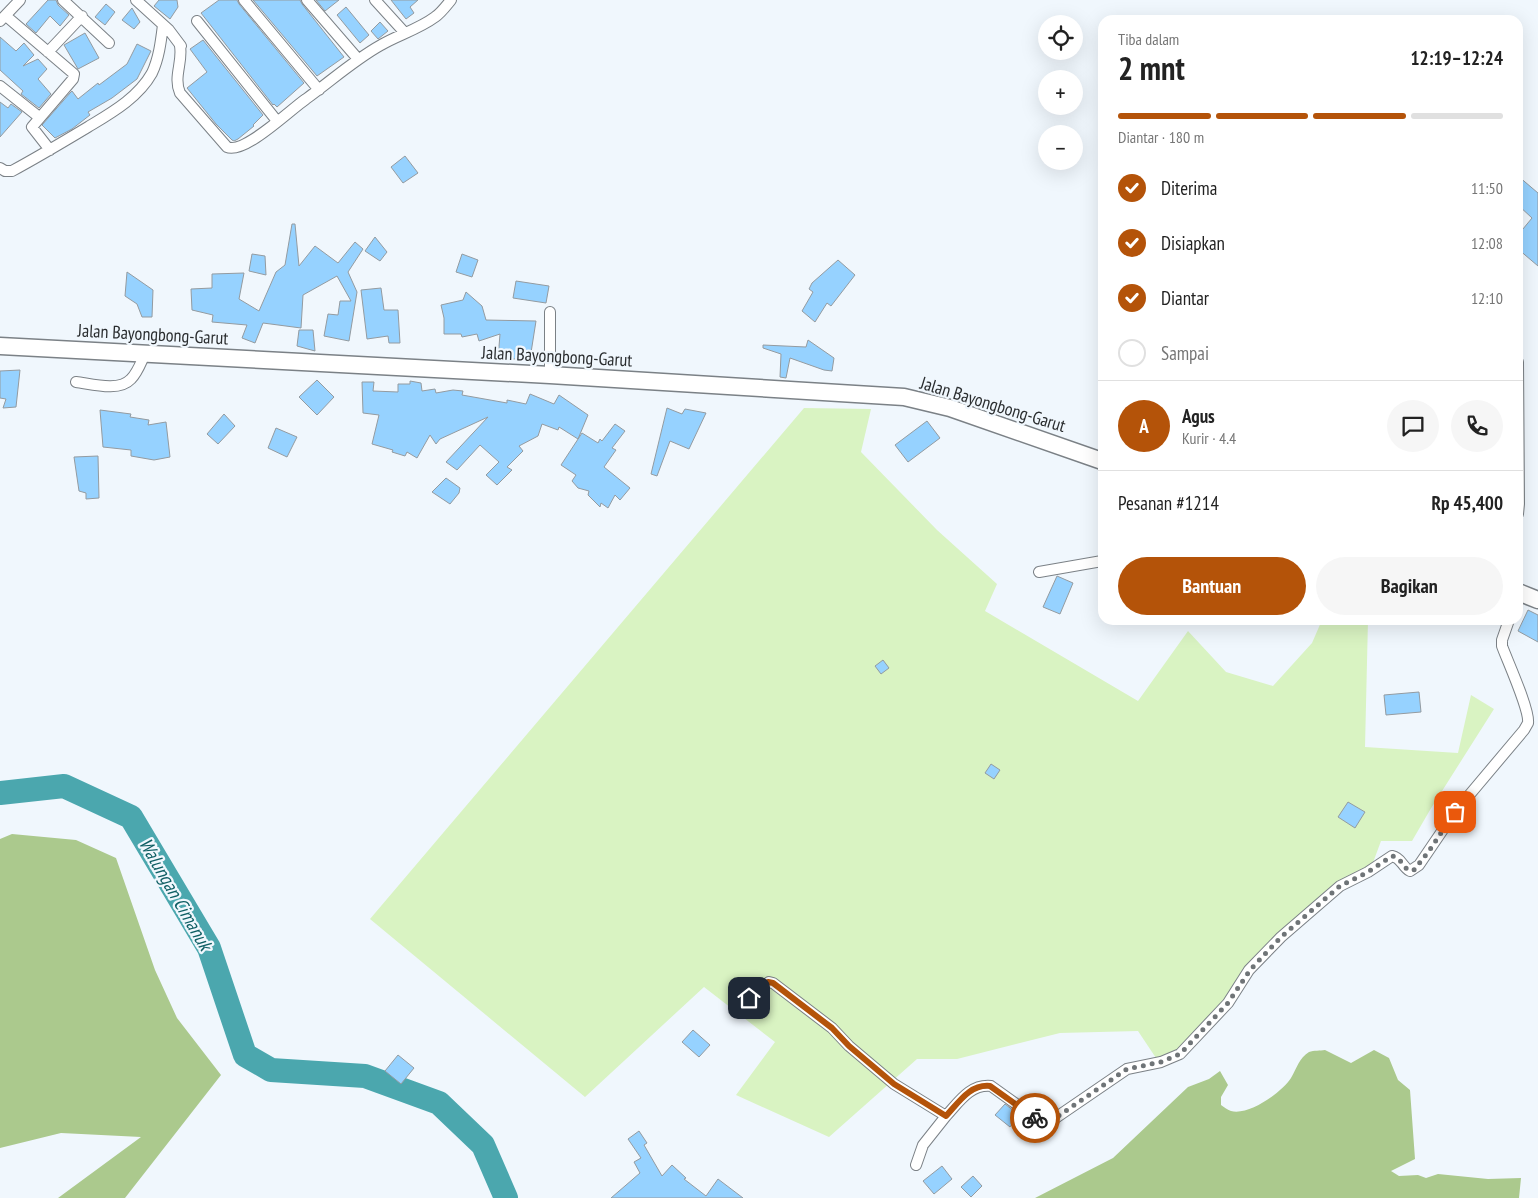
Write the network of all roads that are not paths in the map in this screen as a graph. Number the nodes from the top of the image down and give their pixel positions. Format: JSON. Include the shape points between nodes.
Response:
{"nodes":[{"id":1,"x":20,"y":0,"type":"edge"},
{"id":2,"x":64,"y":0,"type":"edge"},
{"id":3,"x":136,"y":0,"type":"edge"},
{"id":4,"x":244,"y":0,"type":"edge"},
{"id":5,"x":307,"y":0,"type":"edge"},
{"id":6,"x":375,"y":0,"type":"edge"},
{"id":7,"x":449,"y":1,"type":"edge"},
{"id":8,"x":82,"y":16,"type":"junction"},
{"id":9,"x":1,"y":20,"type":"edge"},
{"id":10,"x":197,"y":21,"type":"dead end"},
{"id":11,"x":166,"y":28,"type":"junction"},
{"id":12,"x":405,"y":33,"type":"junction"},
{"id":13,"x":109,"y":43,"type":"dead end"},
{"id":14,"x":48,"y":52,"type":"junction"},
{"id":15,"x":358,"y":59,"type":"junction"},
{"id":16,"x":0,"y":86,"type":"edge"},
{"id":17,"x":319,"y":90,"type":"junction"},
{"id":18,"x":39,"y":117,"type":"junction"},
{"id":19,"x":277,"y":121,"type":"junction"},
{"id":20,"x":50,"y":150,"type":"junction"},
{"id":21,"x":0,"y":168,"type":"edge"},
{"id":22,"x":550,"y":312,"type":"dead end"},
{"id":23,"x":0,"y":346,"type":"edge"},
{"id":24,"x":145,"y":354,"type":"junction"},
{"id":25,"x":550,"y":375,"type":"junction"},
{"id":26,"x":76,"y":382,"type":"dead end"},
{"id":27,"x":1098,"y":459,"type":"edge"},
{"id":28,"x":1098,"y":562,"type":"edge"},
{"id":29,"x":1039,"y":572,"type":"dead end"},
{"id":30,"x":1523,"y":595,"type":"edge"},
{"id":31,"x":1538,"y":600,"type":"edge"},
{"id":32,"x":1507,"y":625,"type":"edge"},
{"id":33,"x":734,"y":1006,"type":"dead end"},
{"id":34,"x":946,"y":1116,"type":"junction"},
{"id":35,"x":916,"y":1165,"type":"dead end"}],
"edges":[{"from":1,"to":9,"type":"street"},
{"from":2,"to":8,"type":"street"},
{"from":3,"to":11,"type":"street"},
{"from":4,"to":17,"type":"street"},
{"from":5,"to":15,"type":"street"},
{"from":6,"to":12,"type":"street"},
{"from":7,"to":12,"type":"street","via":[[437,16]]},
{"from":8,"to":13,"type":"street"},
{"from":8,"to":14,"type":"street"},
{"from":9,"to":14,"type":"street"},
{"from":10,"to":19,"type":"street"},
{"from":11,"to":19,"type":"street","via":[[181,46],[178,87],[227,147],[238,148]]},
{"from":11,"to":20,"type":"street","via":[[152,73],[142,87],[120,107]]},
{"from":12,"to":15,"type":"street"},
{"from":14,"to":18,"type":"street","via":[[75,77]]},
{"from":15,"to":17,"type":"street"},
{"from":16,"to":18,"type":"street"},
{"from":17,"to":19,"type":"street"},
{"from":18,"to":20,"type":"street","via":[[32,127]]},
{"from":20,"to":21,"type":"street","via":[[12,171]]},
{"from":22,"to":25,"type":"street"},
{"from":23,"to":24,"type":"main road","name":"Jalan Bayongbong-Garut"},
{"from":24,"to":25,"type":"main road","name":"Jalan Bayongbong-Garut"},
{"from":24,"to":26,"type":"street","via":[[137,372],[125,384]]},
{"from":25,"to":27,"type":"main road","name":"Jalan Bayongbong-Garut","via":[[904,397],[950,408]]},
{"from":28,"to":29,"type":"street"},
{"from":30,"to":31,"type":"main road"},
{"from":32,"to":34,"type":"street","via":[[1502,646],[1528,723],[1455,812],[1414,870],[1406,869],[1400,859],[1392,856],[1340,886],[1281,937],[1250,970],[1228,1003],[1180,1054],[1171,1059],[1127,1069],[1047,1123],[990,1086],[971,1090]]},
{"from":33,"to":34,"type":"street","via":[[768,982],[773,983],[832,1028],[894,1084]]},
{"from":34,"to":35,"type":"street","via":[[923,1145]]}]}
